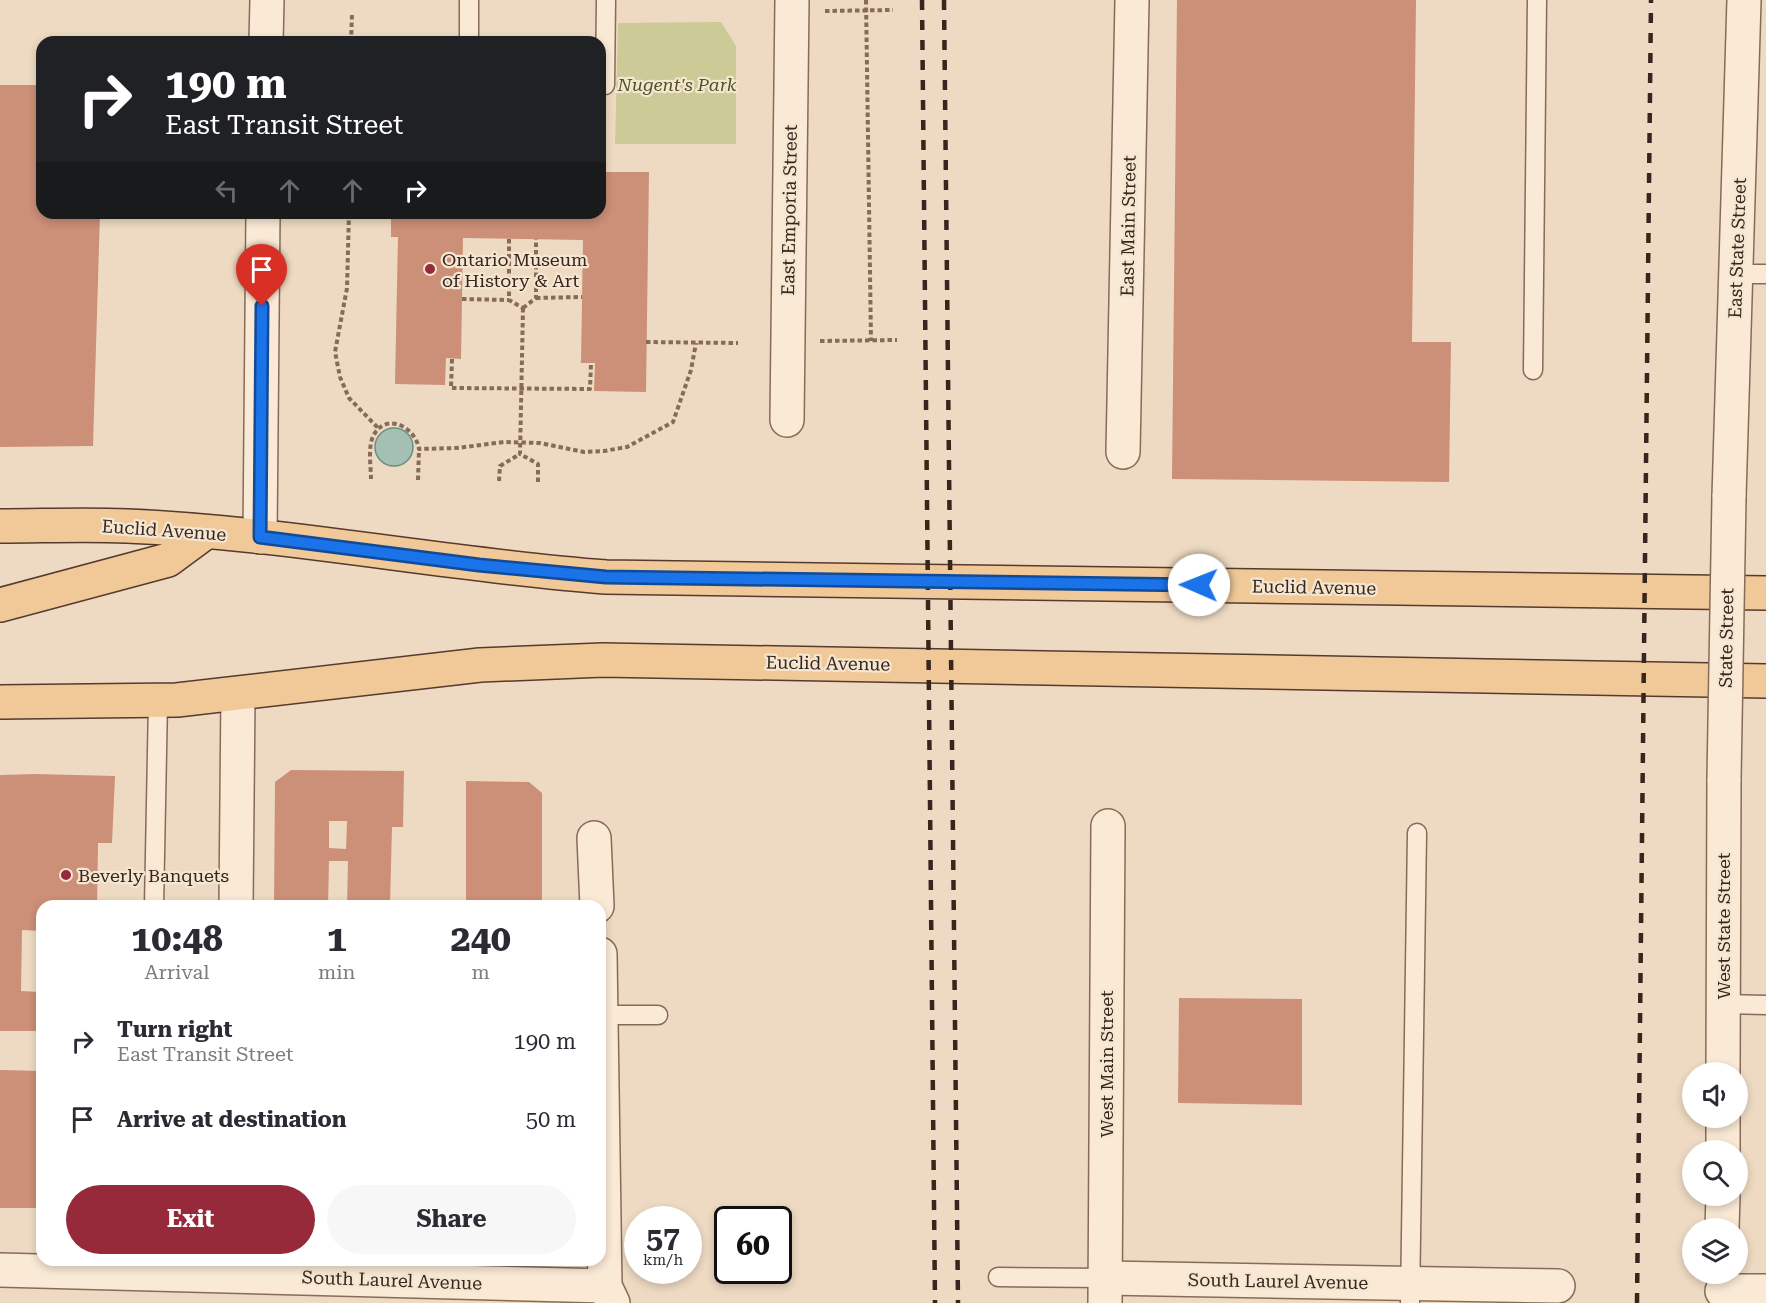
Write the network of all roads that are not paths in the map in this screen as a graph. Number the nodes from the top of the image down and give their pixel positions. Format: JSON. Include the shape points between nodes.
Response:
{"nodes":[{"id":1,"x":267,"y":0,"type":"edge"},
{"id":2,"x":469,"y":0,"type":"edge"},
{"id":3,"x":606,"y":0,"type":"edge"},
{"id":4,"x":1132,"y":0,"type":"edge"},
{"id":5,"x":1537,"y":0,"type":"edge"},
{"id":6,"x":1744,"y":0,"type":"edge"},
{"id":7,"x":792,"y":6,"type":"edge"},
{"id":8,"x":266,"y":36,"type":"edge"},
{"id":9,"x":469,"y":36,"type":"edge"},
{"id":10,"x":606,"y":36,"type":"edge"},
{"id":11,"x":263,"y":219,"type":"edge"},
{"id":12,"x":1751,"y":274,"type":"edge"},
{"id":13,"x":1533,"y":370,"type":"dead end"},
{"id":14,"x":787,"y":420,"type":"dead end"},
{"id":15,"x":1123,"y":452,"type":"dead end"},
{"id":16,"x":1729,"y":497,"type":"joint"},
{"id":17,"x":0,"y":526,"type":"edge"},
{"id":18,"x":206,"y":532,"type":"junction"},
{"id":19,"x":260,"y":537,"type":"junction"},
{"id":20,"x":1766,"y":593,"type":"edge"},
{"id":21,"x":0,"y":605,"type":"edge"},
{"id":22,"x":1766,"y":681,"type":"edge"},
{"id":23,"x":238,"y":694,"type":"junction"},
{"id":24,"x":158,"y":701,"type":"junction"},
{"id":25,"x":0,"y":702,"type":"edge"},
{"id":26,"x":1724,"y":779,"type":"joint"},
{"id":27,"x":1108,"y":826,"type":"dead end"},
{"id":28,"x":1417,"y":833,"type":"dead end"},
{"id":29,"x":594,"y":838,"type":"dead end"},
{"id":30,"x":154,"y":900,"type":"edge"},
{"id":31,"x":236,"y":900,"type":"edge"},
{"id":32,"x":597,"y":900,"type":"edge"},
{"id":33,"x":606,"y":987,"type":"edge"},
{"id":34,"x":1723,"y":1004,"type":"junction"},
{"id":35,"x":1766,"y":1005,"type":"edge"},
{"id":36,"x":658,"y":1015,"type":"dead end"},
{"id":37,"x":1723,"y":1062,"type":"edge"},
{"id":38,"x":606,"y":1178,"type":"edge"},
{"id":39,"x":0,"y":1270,"type":"edge"},
{"id":40,"x":417,"y":1270,"type":"edge"},
{"id":41,"x":998,"y":1277,"type":"dead end"},
{"id":42,"x":228,"y":1280,"type":"edge"},
{"id":43,"x":1558,"y":1286,"type":"dead end"},
{"id":44,"x":1722,"y":1289,"type":"edge"},
{"id":45,"x":1105,"y":1291,"type":"edge"},
{"id":46,"x":1766,"y":1292,"type":"edge"},
{"id":47,"x":1411,"y":1293,"type":"edge"},
{"id":48,"x":609,"y":1295,"type":"edge"}],
"edges":[{"from":1,"to":8,"type":"street"},
{"from":2,"to":9,"type":"lane"},
{"from":3,"to":10,"type":"lane"},
{"from":4,"to":15,"type":"street","name":"East Main Street"},
{"from":5,"to":13,"type":"lane"},
{"from":6,"to":12,"type":"street","name":"East State Street"},
{"from":7,"to":14,"type":"street","name":"East Emporia Street"},
{"from":11,"to":19,"type":"street"},
{"from":12,"to":16,"type":"street","name":"East State Street"},
{"from":16,"to":26,"type":"street","name":"State Street","bridge":true},
{"from":17,"to":18,"type":"main road","name":"Euclid Avenue","via":[[126,525]]},
{"from":18,"to":19,"type":"main road","name":"Euclid Avenue"},
{"from":18,"to":21,"type":"main road","via":[[168,560]]},
{"from":19,"to":20,"type":"main road","name":"Euclid Avenue","via":[[489,567],[606,577]]},
{"from":22,"to":23,"type":"main road","name":"Euclid Avenue","via":[[603,660],[480,665]]},
{"from":23,"to":24,"type":"main road","name":"Euclid Avenue"},
{"from":23,"to":31,"type":"street"},
{"from":24,"to":25,"type":"main road","name":"Euclid Avenue"},
{"from":24,"to":30,"type":"lane"},
{"from":26,"to":34,"type":"street","name":"West State Street"},
{"from":27,"to":45,"type":"street","name":"West Main Street"},
{"from":28,"to":47,"type":"lane"},
{"from":29,"to":32,"type":"street"},
{"from":33,"to":36,"type":"lane"},
{"from":34,"to":35,"type":"lane"},
{"from":34,"to":37,"type":"street","name":"West State Street"},
{"from":38,"to":48,"type":"street"},
{"from":39,"to":42,"type":"street","name":"South Laurel Avenue"},
{"from":40,"to":42,"type":"street","name":"South Laurel Avenue"},
{"from":40,"to":48,"type":"street","name":"South Laurel Avenue"},
{"from":41,"to":45,"type":"lane","name":"South Laurel Avenue"},
{"from":43,"to":47,"type":"street","name":"South Laurel Avenue"},
{"from":44,"to":46,"type":"street"},
{"from":45,"to":47,"type":"street","name":"South Laurel Avenue"}]}
